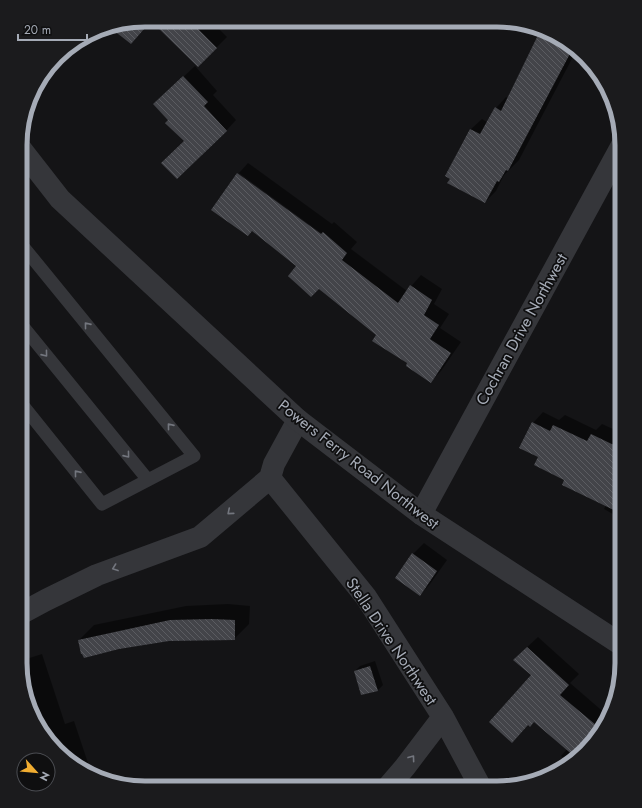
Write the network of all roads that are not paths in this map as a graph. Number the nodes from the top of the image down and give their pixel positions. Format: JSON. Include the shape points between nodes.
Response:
{"nodes":[{"id":1,"x":615,"y":158,"type":"edge"},
{"id":2,"x":27,"y":163,"type":"edge"},
{"id":3,"x":27,"y":251,"type":"edge"},
{"id":4,"x":27,"y":331,"type":"edge"},
{"id":5,"x":27,"y":412,"type":"edge"},
{"id":6,"x":298,"y":420,"type":"junction"},
{"id":7,"x":270,"y":478,"type":"junction"},
{"id":8,"x":148,"y":480,"type":"junction"},
{"id":9,"x":421,"y":514,"type":"junction"},
{"id":10,"x":27,"y":610,"type":"edge"},
{"id":11,"x":615,"y":640,"type":"edge"},
{"id":12,"x":442,"y":717,"type":"junction"},
{"id":13,"x":393,"y":781,"type":"edge"},
{"id":14,"x":477,"y":781,"type":"edge"}],
"edges":[{"from":1,"to":9,"type":"street","name":"Cochran Drive Northwest"},
{"from":2,"to":6,"type":"street","name":"Powers Ferry Road Northwest","via":[[60,199]]},
{"from":8,"to":3,"type":"lane","one_way":true,"via":[[194,456]]},
{"from":4,"to":8,"type":"lane","one_way":true},
{"from":8,"to":5,"type":"lane","one_way":true,"via":[[102,504]]},
{"from":6,"to":7,"type":"street","via":[[274,464]]},
{"from":6,"to":9,"type":"street","name":"Powers Ferry Road Northwest"},
{"from":7,"to":10,"type":"street","one_way":true,"via":[[200,537],[97,575]]},
{"from":7,"to":12,"type":"street","name":"Stella Drive Northwest","via":[[366,597]]},
{"from":9,"to":11,"type":"street","name":"Powers Ferry Road Northwest"},
{"from":13,"to":12,"type":"street","one_way":true},
{"from":12,"to":14,"type":"street","name":"Stella Drive Northwest"}]}
